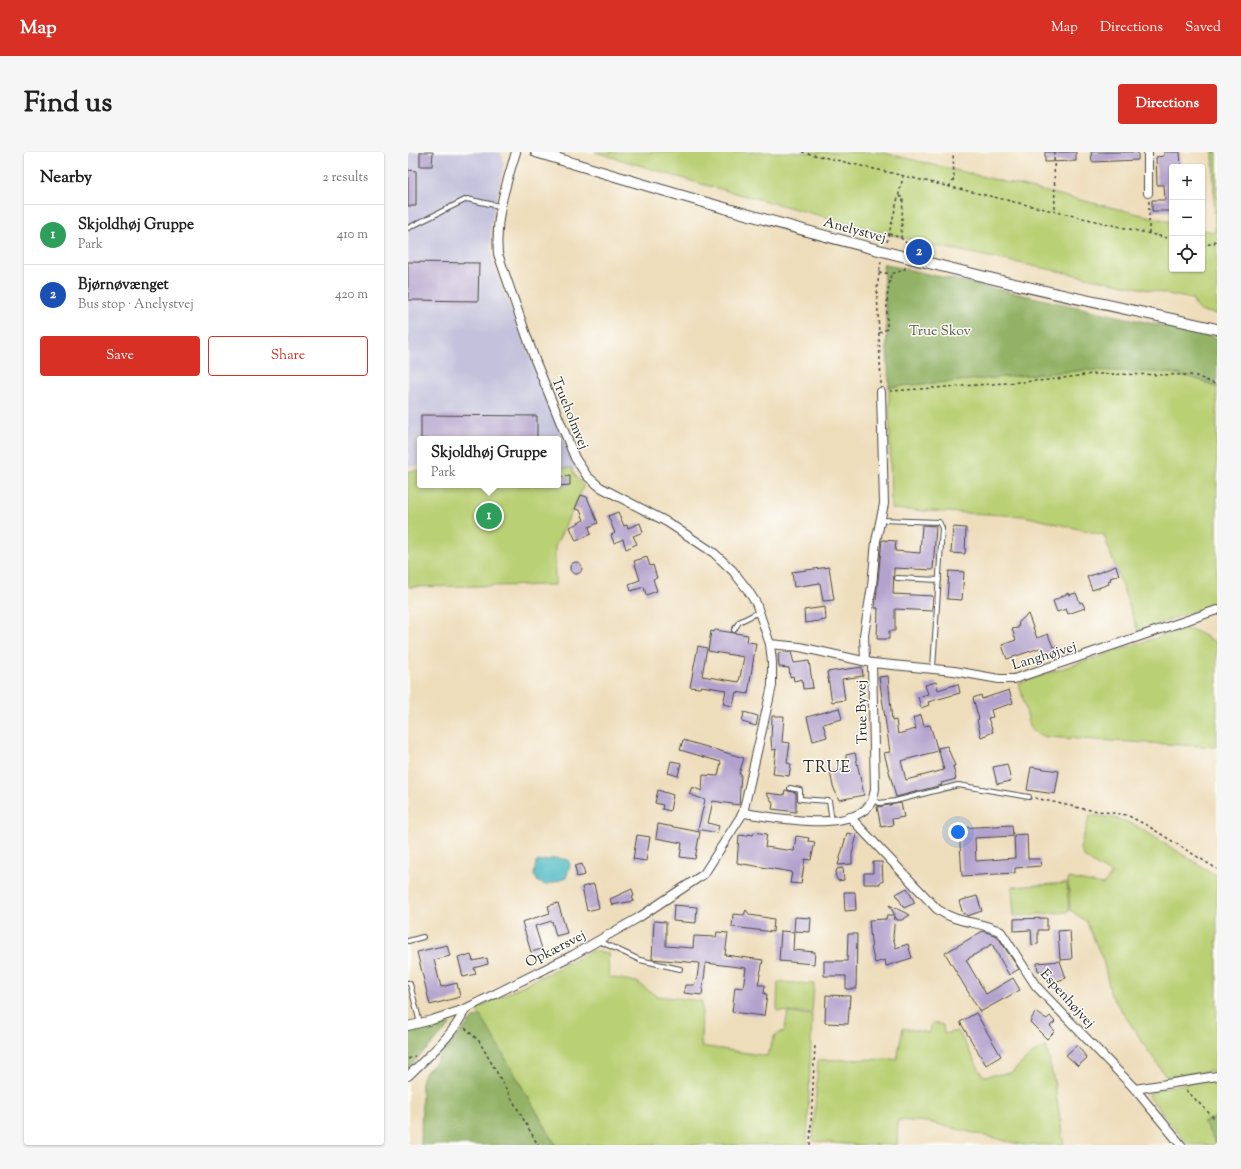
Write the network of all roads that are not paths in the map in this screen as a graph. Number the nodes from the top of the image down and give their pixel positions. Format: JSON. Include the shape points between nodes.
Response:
{"nodes":[{"id":1,"x":516,"y":152,"type":"edge"},
{"id":2,"x":536,"y":152,"type":"edge"},
{"id":3,"x":1148,"y":152,"type":"edge"},
{"id":4,"x":1148,"y":193,"type":"road end"},
{"id":5,"x":499,"y":206,"type":"junction"},
{"id":6,"x":408,"y":228,"type":"edge"},
{"id":7,"x":1217,"y":329,"type":"edge"},
{"id":8,"x":881,"y":392,"type":"road end"},
{"id":9,"x":881,"y":520,"type":"junction"},
{"id":10,"x":897,"y":578,"type":"dead end"},
{"id":11,"x":939,"y":580,"type":"junction"},
{"id":12,"x":1217,"y":610,"type":"edge"},
{"id":13,"x":759,"y":612,"type":"junction"},
{"id":14,"x":734,"y":630,"type":"dead end"},
{"id":15,"x":770,"y":644,"type":"junction"},
{"id":16,"x":868,"y":662,"type":"junction"},
{"id":17,"x":933,"y":668,"type":"junction"},
{"id":18,"x":790,"y":788,"type":"dead end"},
{"id":19,"x":1029,"y":797,"type":"road end"},
{"id":20,"x":872,"y":800,"type":"junction"},
{"id":21,"x":744,"y":813,"type":"junction"},
{"id":22,"x":850,"y":817,"type":"junction"},
{"id":23,"x":832,"y":821,"type":"junction"},
{"id":24,"x":423,"y":938,"type":"dead end"},
{"id":25,"x":408,"y":941,"type":"edge"},
{"id":26,"x":598,"y":941,"type":"junction"},
{"id":27,"x":680,"y":969,"type":"dead end"},
{"id":28,"x":408,"y":983,"type":"edge"},
{"id":29,"x":465,"y":1009,"type":"junction"},
{"id":30,"x":420,"y":1023,"type":"junction"},
{"id":31,"x":408,"y":1026,"type":"edge"},
{"id":32,"x":408,"y":1076,"type":"edge"},
{"id":33,"x":1217,"y":1076,"type":"edge"},
{"id":34,"x":1135,"y":1089,"type":"junction"},
{"id":35,"x":1180,"y":1145,"type":"edge"}],
"edges":[{"from":1,"to":5,"type":"street","name":"Trueholmvej"},
{"from":2,"to":7,"type":"street","name":"Anelystvej","via":[[693,199],[910,258]]},
{"from":3,"to":4,"type":"street"},
{"from":5,"to":6,"type":"lane","via":[[467,199]]},
{"from":5,"to":13,"type":"street","name":"Trueholmvej","via":[[496,240],[501,267],[535,360],[579,465],[600,487],[667,522],[714,553],[738,577],[756,603]]},
{"from":8,"to":9,"type":"street","via":[[885,483]]},
{"from":9,"to":11,"type":"lane","via":[[939,522],[942,528]]},
{"from":9,"to":16,"type":"street","via":[[864,635]]},
{"from":10,"to":11,"type":"lane"},
{"from":11,"to":17,"type":"lane"},
{"from":12,"to":17,"type":"street","name":"Langhøjvej","via":[[1014,679],[999,679]]},
{"from":13,"to":14,"type":"lane","via":[[739,622]]},
{"from":13,"to":15,"type":"street"},
{"from":15,"to":16,"type":"street","name":"True Byvej","via":[[800,647]]},
{"from":15,"to":21,"type":"street","via":[[772,686]]},
{"from":16,"to":17,"type":"street","name":"Langhøjvej"},
{"from":16,"to":20,"type":"street","name":"True Byvej","via":[[875,789]]},
{"from":18,"to":23,"type":"lane","via":[[800,790],[800,799],[829,801]]},
{"from":19,"to":20,"type":"lane","via":[[958,786],[895,801],[880,803]]},
{"from":20,"to":22,"type":"street","via":[[866,808]]},
{"from":21,"to":23,"type":"street"},
{"from":21,"to":26,"type":"street","name":"Opkærsvej","via":[[704,874]]},
{"from":22,"to":23,"type":"street"},
{"from":22,"to":34,"type":"street","name":"Espenhøjvej","via":[[937,909],[960,921],[993,927],[1002,932],[1036,986]]},
{"from":24,"to":25,"type":"lane"},
{"from":26,"to":27,"type":"lane","via":[[640,960]]},
{"from":26,"to":29,"type":"street","name":"Opkærsvej"},
{"from":28,"to":30,"type":"lane"},
{"from":29,"to":30,"type":"street","name":"Opkærsvej"},
{"from":29,"to":32,"type":"street","via":[[459,1023]]},
{"from":30,"to":31,"type":"street","name":"Opkærsvej"},
{"from":33,"to":34,"type":"street"},
{"from":34,"to":35,"type":"street","name":"Espenhøjvej"}]}
